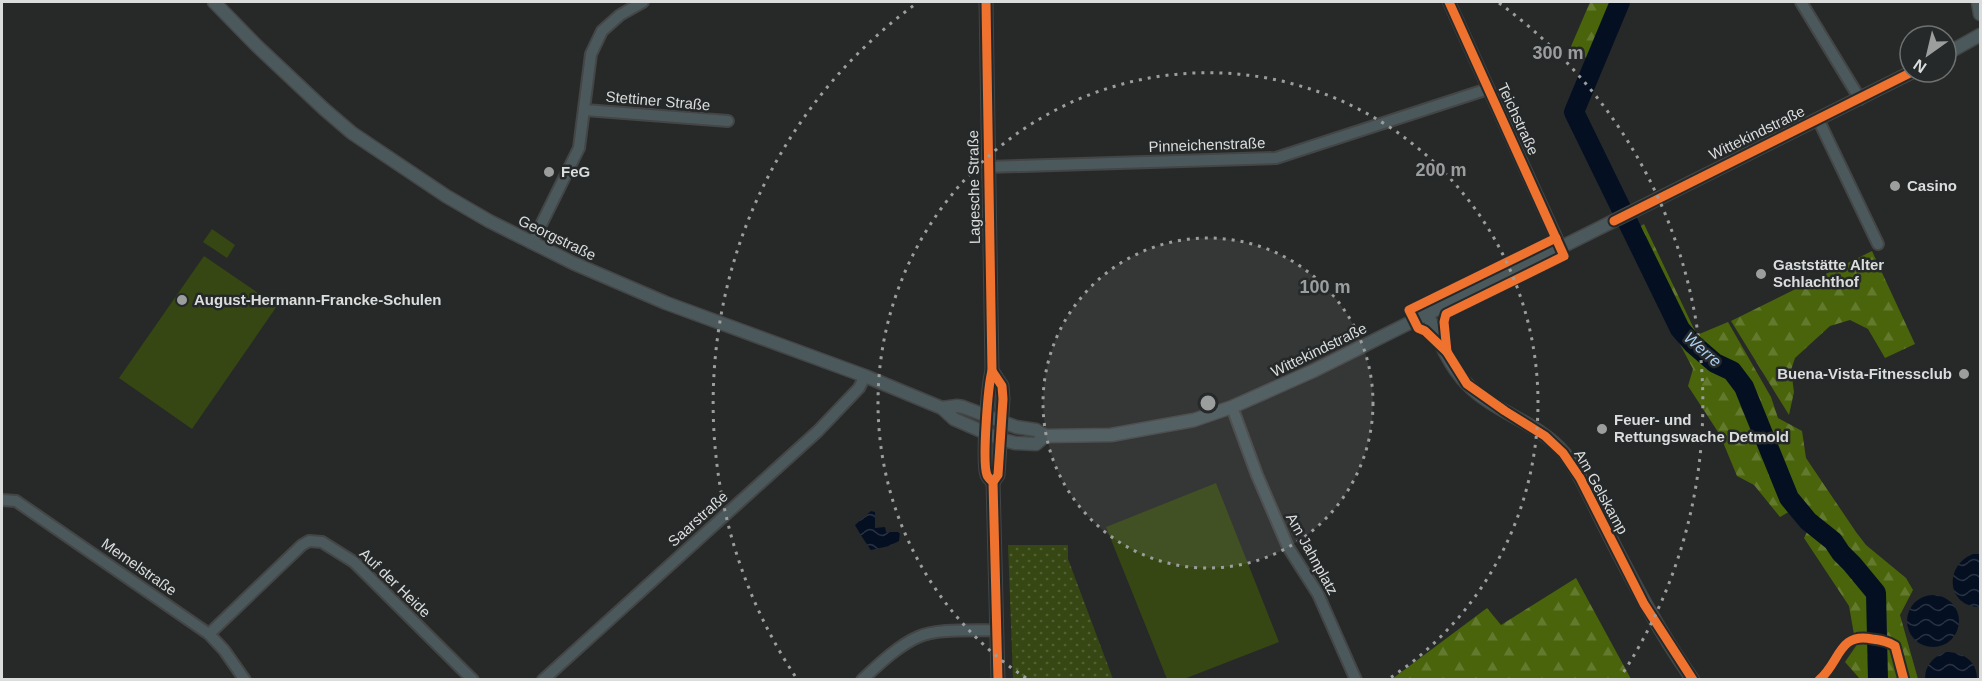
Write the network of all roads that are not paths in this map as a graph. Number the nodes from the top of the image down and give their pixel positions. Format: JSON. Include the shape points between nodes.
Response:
{"nodes":[{"id":1,"x":214,"y":2,"type":"edge"},
{"id":2,"x":643,"y":2,"type":"edge"},
{"id":3,"x":986,"y":2,"type":"edge"},
{"id":4,"x":1449,"y":2,"type":"edge"},
{"id":5,"x":1801,"y":2,"type":"edge"},
{"id":6,"x":1978,"y":2,"type":"edge"},
{"id":7,"x":1980,"y":14,"type":"edge"},
{"id":8,"x":1980,"y":35,"type":"edge"},
{"id":9,"x":1958,"y":47,"type":"edge"},
{"id":10,"x":1898,"y":79,"type":"edge"},
{"id":11,"x":1488,"y":89,"type":"junction"},
{"id":12,"x":1860,"y":99,"type":"junction"},
{"id":13,"x":585,"y":110,"type":"junction"},
{"id":14,"x":1818,"y":119,"type":"junction"},
{"id":15,"x":728,"y":121,"type":"dead end"},
{"id":16,"x":988,"y":166,"type":"junction"},
{"id":17,"x":532,"y":243,"type":"junction"},
{"id":18,"x":1878,"y":244,"type":"dead end"},
{"id":19,"x":1561,"y":248,"type":"junction"},
{"id":20,"x":1427,"y":313,"type":"junction"},
{"id":21,"x":992,"y":371,"type":"junction"},
{"id":22,"x":865,"y":375,"type":"junction"},
{"id":23,"x":1232,"y":407,"type":"junction"},
{"id":24,"x":942,"y":408,"type":"junction"},
{"id":25,"x":987,"y":417,"type":"junction"},
{"id":26,"x":1002,"y":423,"type":"junction"},
{"id":27,"x":987,"y":433,"type":"junction"},
{"id":28,"x":1045,"y":436,"type":"junction"},
{"id":29,"x":1000,"y":439,"type":"junction"},
{"id":30,"x":993,"y":482,"type":"junction"},
{"id":31,"x":2,"y":500,"type":"edge"},
{"id":32,"x":996,"y":630,"type":"junction"},
{"id":33,"x":209,"y":634,"type":"junction"},
{"id":34,"x":245,"y":680,"type":"edge"},
{"id":35,"x":473,"y":680,"type":"edge"},
{"id":36,"x":543,"y":680,"type":"edge"},
{"id":37,"x":862,"y":680,"type":"edge"},
{"id":38,"x":998,"y":680,"type":"edge"},
{"id":39,"x":1356,"y":680,"type":"edge"},
{"id":40,"x":1693,"y":680,"type":"edge"}],
"edges":[{"from":1,"to":17,"type":"street","name":"Georgstraße","via":[[352,133],[446,196]]},
{"from":2,"to":13,"type":"street","name":"Stettiner Straße","via":[[602,31],[591,54]]},
{"from":3,"to":16,"type":"street","name":"Lagesche Straße"},
{"from":4,"to":11,"type":"street","name":"Teichstraße"},
{"from":5,"to":12,"type":"street"},
{"from":6,"to":7,"type":"street"},
{"from":8,"to":9,"type":"street"},
{"from":10,"to":12,"type":"street","name":"Wittekindstraße"},
{"from":11,"to":16,"type":"street","name":"Pinneichenstraße","via":[[1276,158]]},
{"from":11,"to":19,"type":"street","name":"Teichstraße"},
{"from":12,"to":14,"type":"street","name":"Wittekindstraße"},
{"from":13,"to":15,"type":"street","name":"Stettiner Straße"},
{"from":13,"to":17,"type":"street","name":"Stettiner Straße","via":[[579,148]]},
{"from":14,"to":18,"type":"street"},
{"from":14,"to":19,"type":"street","name":"Wittekindstraße"},
{"from":16,"to":21,"type":"street","name":"Lagesche Straße"},
{"from":17,"to":22,"type":"street","name":"Georgstraße","via":[[666,303]]},
{"from":19,"to":20,"type":"street","name":"Wittekindstraße"},
{"from":20,"to":23,"type":"street","name":"Wittekindstraße"},
{"from":20,"to":40,"type":"street","name":"Am Gelskamp","via":[[1467,384],[1545,436],[1563,453],[1580,478],[1644,604]]},
{"from":21,"to":25,"type":"street","name":"Lagesche Straße"},
{"from":21,"to":26,"type":"street","name":"Lagesche Straße","via":[[1002,386]]},
{"from":22,"to":24,"type":"street","name":"Georgstraße"},
{"from":22,"to":36,"type":"street","name":"Saarstraße","via":[[859,388],[824,425]]},
{"from":23,"to":28,"type":"street","name":"Wittekindstraße","via":[[1194,420],[1111,435]]},
{"from":23,"to":39,"type":"street","name":"Am Jahnplatz","via":[[1288,547],[1318,594]]},
{"from":24,"to":25,"type":"street","name":"Georgstraße","via":[[957,406]]},
{"from":24,"to":27,"type":"street","name":"Georgstraße","via":[[954,419]]},
{"from":25,"to":26,"type":"street","name":"Wittekindstraße"},
{"from":25,"to":27,"type":"street","name":"Lagesche Straße"},
{"from":26,"to":28,"type":"street","name":"Wittekindstraße","via":[[1036,430]]},
{"from":26,"to":29,"type":"street","name":"Lagesche Straße"},
{"from":27,"to":29,"type":"street","name":"Georgstraße"},
{"from":27,"to":30,"type":"street","name":"Lagesche Straße","via":[[987,474]]},
{"from":28,"to":29,"type":"street","name":"Wittekindstraße","via":[[1036,444]]},
{"from":29,"to":30,"type":"street","name":"Lagesche Straße","via":[[998,475]]},
{"from":30,"to":32,"type":"street","name":"Lagesche Straße"},
{"from":31,"to":33,"type":"street","name":"Memelstraße","via":[[16,501]]},
{"from":32,"to":37,"type":"street","via":[[917,637]]},
{"from":32,"to":38,"type":"street","name":"Lagesche Straße"},
{"from":33,"to":34,"type":"street","name":"Memelstraße"},
{"from":33,"to":35,"type":"street","name":"Auf der Heide","via":[[302,545],[322,542],[354,562]]}]}
